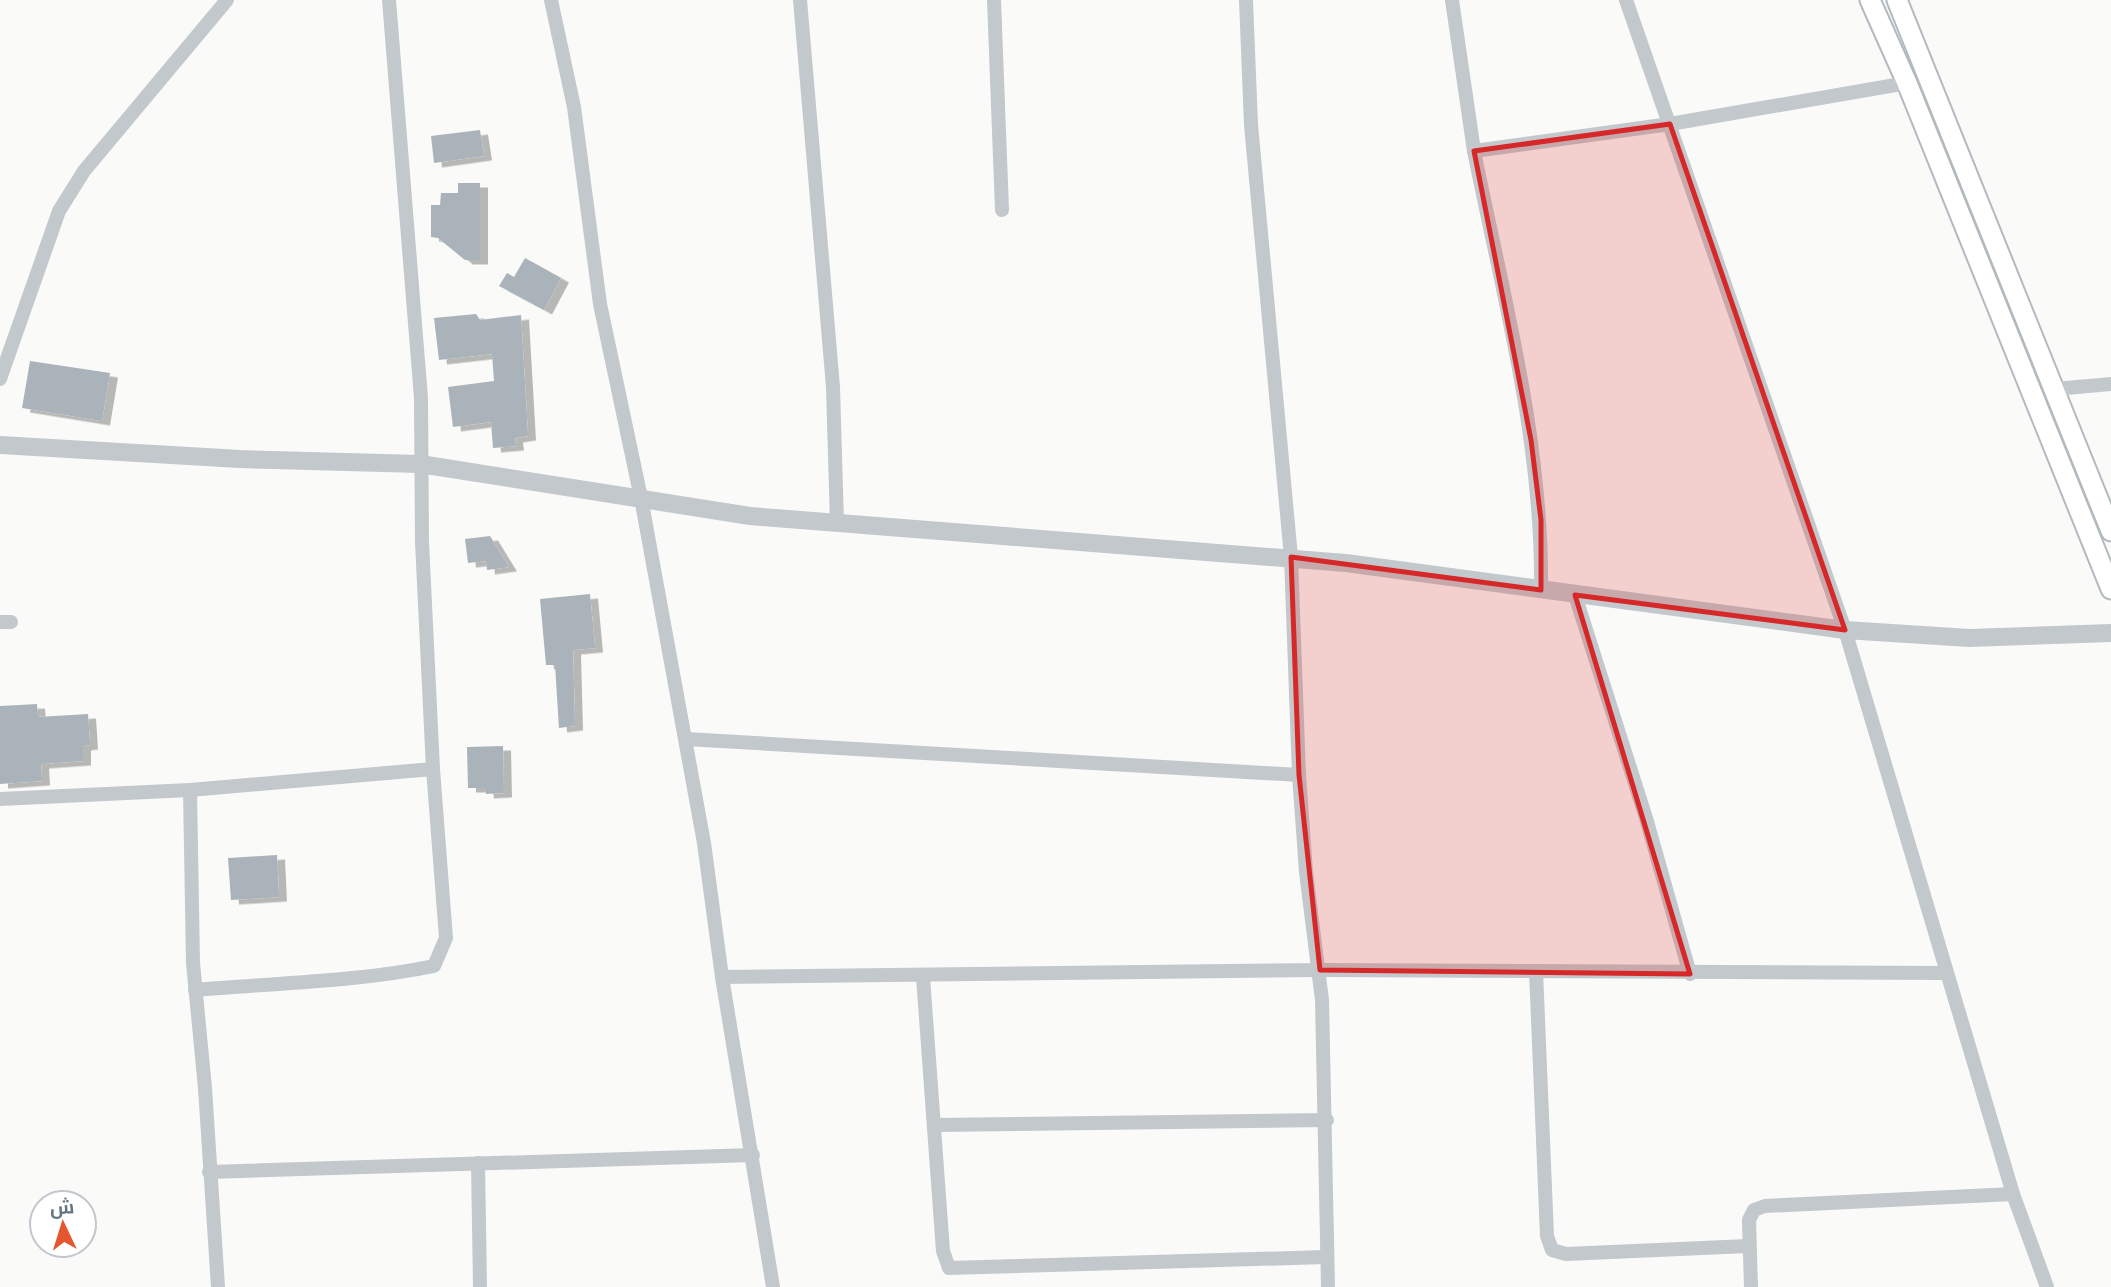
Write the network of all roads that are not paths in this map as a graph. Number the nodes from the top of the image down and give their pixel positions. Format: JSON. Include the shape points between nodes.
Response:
{"nodes":[{"id":1,"x":227,"y":0,"type":"edge"},
{"id":2,"x":389,"y":0,"type":"edge"},
{"id":3,"x":551,"y":0,"type":"edge"},
{"id":4,"x":800,"y":0,"type":"edge"},
{"id":5,"x":993,"y":0,"type":"edge"},
{"id":6,"x":1246,"y":0,"type":"edge"},
{"id":7,"x":1452,"y":0,"type":"edge"},
{"id":8,"x":1626,"y":0,"type":"edge"},
{"id":9,"x":1870,"y":0,"type":"edge"},
{"id":10,"x":1897,"y":0,"type":"edge"},
{"id":11,"x":1907,"y":83,"type":"junction"},
{"id":12,"x":1670,"y":124,"type":"junction"},
{"id":13,"x":1474,"y":151,"type":"junction"},
{"id":14,"x":1002,"y":210,"type":"dead end"},
{"id":15,"x":0,"y":379,"type":"edge"},
{"id":16,"x":2111,"y":384,"type":"edge"},
{"id":17,"x":2055,"y":389,"type":"junction"},
{"id":18,"x":0,"y":445,"type":"edge"},
{"id":19,"x":420,"y":464,"type":"junction"},
{"id":20,"x":641,"y":498,"type":"junction"},
{"id":21,"x":2105,"y":502,"type":"edge"},
{"id":22,"x":837,"y":524,"type":"junction"},
{"id":23,"x":2111,"y":531,"type":"edge"},
{"id":24,"x":1291,"y":557,"type":"junction"},
{"id":25,"x":2111,"y":589,"type":"edge"},
{"id":26,"x":1541,"y":590,"type":"junction"},
{"id":27,"x":1575,"y":594,"type":"junction"},
{"id":28,"x":1844,"y":630,"type":"junction"},
{"id":29,"x":2111,"y":633,"type":"edge"},
{"id":30,"x":686,"y":739,"type":"junction"},
{"id":31,"x":433,"y":769,"type":"junction"},
{"id":32,"x":1299,"y":775,"type":"junction"},
{"id":33,"x":190,"y":790,"type":"junction"},
{"id":34,"x":0,"y":799,"type":"edge"},
{"id":35,"x":1320,"y":970,"type":"junction"},
{"id":36,"x":1536,"y":971,"type":"junction"},
{"id":37,"x":1945,"y":973,"type":"junction"},
{"id":38,"x":1690,"y":974,"type":"junction"},
{"id":39,"x":722,"y":977,"type":"junction"},
{"id":40,"x":923,"y":977,"type":"junction"},
{"id":41,"x":195,"y":990,"type":"junction"},
{"id":42,"x":1326,"y":1120,"type":"junction"},
{"id":43,"x":936,"y":1125,"type":"junction"},
{"id":44,"x":752,"y":1155,"type":"junction"},
{"id":45,"x":478,"y":1163,"type":"junction"},
{"id":46,"x":209,"y":1172,"type":"junction"},
{"id":47,"x":2013,"y":1194,"type":"junction"},
{"id":48,"x":1748,"y":1246,"type":"junction"},
{"id":49,"x":1326,"y":1257,"type":"junction"},
{"id":50,"x":218,"y":1287,"type":"edge"},
{"id":51,"x":480,"y":1287,"type":"edge"},
{"id":52,"x":773,"y":1287,"type":"edge"},
{"id":53,"x":1328,"y":1287,"type":"edge"},
{"id":54,"x":1751,"y":1287,"type":"edge"},
{"id":55,"x":2047,"y":1287,"type":"edge"}],
"edges":[{"from":1,"to":15,"type":"street","via":[[84,171],[59,211]]},
{"from":2,"to":19,"type":"street","via":[[421,398]]},
{"from":3,"to":20,"type":"street","via":[[574,107],[600,304]]},
{"from":4,"to":22,"type":"street","via":[[833,387]]},
{"from":5,"to":14,"type":"street"},
{"from":6,"to":24,"type":"street","via":[[1252,139]]},
{"from":7,"to":13,"type":"street"},
{"from":8,"to":12,"type":"street"},
{"from":9,"to":11,"type":"main road"},
{"from":10,"to":17,"type":"main road"},
{"from":11,"to":12,"type":"street"},
{"from":11,"to":25,"type":"main road"},
{"from":12,"to":13,"type":"street"},
{"from":12,"to":28,"type":"street"},
{"from":13,"to":26,"type":"street","via":[[1536,467]]},
{"from":16,"to":17,"type":"street"},
{"from":17,"to":21,"type":"main road"},
{"from":18,"to":19,"type":"street"},
{"from":19,"to":20,"type":"street"},
{"from":19,"to":31,"type":"street"},
{"from":20,"to":22,"type":"street"},
{"from":20,"to":30,"type":"street"},
{"from":21,"to":23,"type":"main road"},
{"from":22,"to":24,"type":"street"},
{"from":24,"to":26,"type":"street"},
{"from":24,"to":32,"type":"street"},
{"from":26,"to":27,"type":"street"},
{"from":27,"to":28,"type":"street"},
{"from":27,"to":38,"type":"street"},
{"from":28,"to":29,"type":"street","via":[[1969,638]]},
{"from":28,"to":37,"type":"street"},
{"from":30,"to":32,"type":"street"},
{"from":30,"to":39,"type":"street"},
{"from":31,"to":33,"type":"street"},
{"from":31,"to":41,"type":"street","via":[[446,938],[434,965],[382,976]]},
{"from":32,"to":35,"type":"street"},
{"from":33,"to":34,"type":"street"},
{"from":33,"to":41,"type":"street"},
{"from":35,"to":36,"type":"street"},
{"from":35,"to":40,"type":"street"},
{"from":35,"to":42,"type":"street"},
{"from":36,"to":38,"type":"street"},
{"from":36,"to":48,"type":"street","via":[[1546,1236],[1552,1250],[1566,1254]]},
{"from":37,"to":38,"type":"street"},
{"from":37,"to":47,"type":"street"},
{"from":39,"to":40,"type":"street"},
{"from":39,"to":44,"type":"street"},
{"from":40,"to":43,"type":"street"},
{"from":41,"to":46,"type":"street"},
{"from":42,"to":43,"type":"street"},
{"from":42,"to":49,"type":"street"},
{"from":43,"to":49,"type":"street","via":[[943,1251],[949,1268]]},
{"from":44,"to":45,"type":"street"},
{"from":44,"to":52,"type":"street"},
{"from":45,"to":46,"type":"street"},
{"from":45,"to":51,"type":"street"},
{"from":46,"to":50,"type":"street"},
{"from":47,"to":48,"type":"street","via":[[1765,1206],[1754,1210],[1749,1220]]},
{"from":47,"to":55,"type":"street"},
{"from":48,"to":54,"type":"street"},
{"from":49,"to":53,"type":"street"}]}
